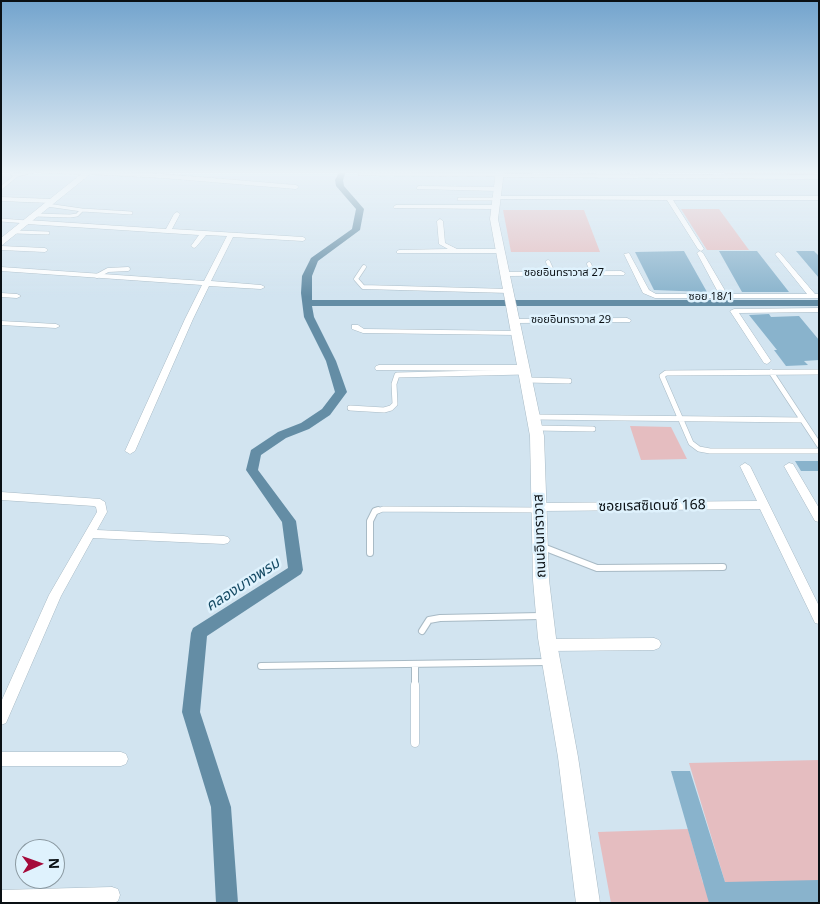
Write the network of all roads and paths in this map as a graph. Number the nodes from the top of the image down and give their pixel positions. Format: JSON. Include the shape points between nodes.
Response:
{"nodes":[{"id":1,"x":79,"y":213,"type":"edge"},
{"id":2,"x":495,"y":213,"type":"edge"},
{"id":3,"x":678,"y":213,"type":"edge"},
{"id":4,"x":177,"y":214,"type":"dead end"},
{"id":5,"x":35,"y":215,"type":"joint"},
{"id":6,"x":1,"y":220,"type":"edge"},
{"id":7,"x":440,"y":221,"type":"dead end"},
{"id":8,"x":27,"y":222,"type":"junction"},
{"id":9,"x":168,"y":231,"type":"junction"},
{"id":10,"x":48,"y":233,"type":"dead end"},
{"id":11,"x":204,"y":233,"type":"junction"},
{"id":12,"x":9,"y":234,"type":"edge"},
{"id":13,"x":231,"y":235,"type":"junction"},
{"id":14,"x":303,"y":239,"type":"dead end"},
{"id":15,"x":1,"y":243,"type":"edge"},
{"id":16,"x":194,"y":246,"type":"dead end"},
{"id":17,"x":1,"y":248,"type":"edge"},
{"id":18,"x":45,"y":250,"type":"dead end"},
{"id":19,"x":458,"y":251,"type":"junction"},
{"id":20,"x":501,"y":251,"type":"junction"},
{"id":21,"x":400,"y":252,"type":"dead end"},
{"id":22,"x":627,"y":254,"type":"dead end"},
{"id":23,"x":778,"y":254,"type":"dead end"},
{"id":24,"x":548,"y":262,"type":"dead end"},
{"id":25,"x":589,"y":264,"type":"dead end"},
{"id":26,"x":364,"y":267,"type":"dead end"},
{"id":27,"x":1,"y":269,"type":"edge"},
{"id":28,"x":128,"y":269,"type":"dead end"},
{"id":29,"x":553,"y":273,"type":"junction"},
{"id":30,"x":593,"y":273,"type":"junction"},
{"id":31,"x":622,"y":273,"type":"dead end"},
{"id":32,"x":506,"y":274,"type":"junction"},
{"id":33,"x":97,"y":276,"type":"junction"},
{"id":34,"x":208,"y":283,"type":"junction"},
{"id":35,"x":261,"y":287,"type":"dead end"},
{"id":36,"x":1,"y":295,"type":"edge"},
{"id":37,"x":17,"y":296,"type":"dead end"},
{"id":38,"x":816,"y":296,"type":"edge"},
{"id":39,"x":725,"y":297,"type":"junction"},
{"id":40,"x":817,"y":312,"type":"edge"},
{"id":41,"x":514,"y":315,"type":"junction"},
{"id":42,"x":627,"y":320,"type":"dead end"},
{"id":43,"x":1,"y":323,"type":"edge"},
{"id":44,"x":56,"y":326,"type":"dead end"},
{"id":45,"x":356,"y":328,"type":"dead end"},
{"id":46,"x":375,"y":336,"type":"dead end"},
{"id":47,"x":767,"y":361,"type":"dead end"},
{"id":48,"x":379,"y":368,"type":"dead end"},
{"id":49,"x":771,"y":372,"type":"junction"},
{"id":50,"x":819,"y":372,"type":"edge"},
{"id":51,"x":525,"y":374,"type":"junction"},
{"id":52,"x":569,"y":381,"type":"dead end"},
{"id":53,"x":350,"y":408,"type":"dead end"},
{"id":54,"x":679,"y":419,"type":"junction"},
{"id":55,"x":802,"y":420,"type":"junction"},
{"id":56,"x":534,"y":423,"type":"junction"},
{"id":57,"x":592,"y":429,"type":"dead end"},
{"id":58,"x":819,"y":446,"type":"edge"},
{"id":59,"x":130,"y":451,"type":"dead end"},
{"id":60,"x":819,"y":451,"type":"edge"},
{"id":61,"x":745,"y":466,"type":"dead end"},
{"id":62,"x":789,"y":466,"type":"dead end"},
{"id":63,"x":1,"y":496,"type":"edge"},
{"id":64,"x":763,"y":504,"type":"junction"},
{"id":65,"x":540,"y":508,"type":"junction"},
{"id":66,"x":819,"y":518,"type":"edge"},
{"id":67,"x":90,"y":534,"type":"junction"},
{"id":68,"x":224,"y":540,"type":"dead end"},
{"id":69,"x":540,"y":546,"type":"junction"},
{"id":70,"x":370,"y":553,"type":"dead end"},
{"id":71,"x":723,"y":567,"type":"dead end"},
{"id":72,"x":544,"y":616,"type":"junction"},
{"id":73,"x":819,"y":619,"type":"edge"},
{"id":74,"x":422,"y":631,"type":"dead end"},
{"id":75,"x":654,"y":644,"type":"dead end"},
{"id":76,"x":548,"y":645,"type":"junction"},
{"id":77,"x":552,"y":662,"type":"junction"},
{"id":78,"x":415,"y":664,"type":"junction"},
{"id":79,"x":261,"y":666,"type":"dead end"},
{"id":80,"x":4,"y":711,"type":"edge"},
{"id":81,"x":415,"y":743,"type":"dead end"},
{"id":82,"x":1,"y":759,"type":"edge"},
{"id":83,"x":121,"y":759,"type":"dead end"},
{"id":84,"x":112,"y":895,"type":"dead end"},
{"id":85,"x":1,"y":899,"type":"edge"},
{"id":86,"x":588,"y":903,"type":"edge"}],
"edges":[{"from":1,"to":5,"type":"lane"},
{"from":2,"to":20,"type":"street","name":"ถนนอินทราวาส"},
{"from":3,"to":39,"type":"street"},
{"from":4,"to":9,"type":"street"},
{"from":5,"to":8,"type":"street"},
{"from":6,"to":8,"type":"lane"},
{"from":7,"to":19,"type":"street","via":[[442,244]]},
{"from":8,"to":9,"type":"street"},
{"from":8,"to":12,"type":"street"},
{"from":9,"to":11,"type":"street"},
{"from":10,"to":12,"type":"lane"},
{"from":11,"to":13,"type":"street"},
{"from":11,"to":16,"type":"street"},
{"from":12,"to":15,"type":"street"},
{"from":13,"to":14,"type":"street"},
{"from":13,"to":34,"type":"street"},
{"from":17,"to":18,"type":"street"},
{"from":19,"to":20,"type":"street"},
{"from":19,"to":21,"type":"street"},
{"from":20,"to":32,"type":"street","name":"ถนนอินทราวาส"},
{"from":22,"to":39,"type":"street","name":"ซอย 18/1","via":[[650,294],[662,297]]},
{"from":23,"to":38,"type":"street"},
{"from":24,"to":29,"type":"lane"},
{"from":25,"to":30,"type":"lane"},
{"from":26,"to":41,"type":"lane","via":[[356,279],[363,287]]},
{"from":27,"to":33,"type":"street"},
{"from":28,"to":33,"type":"lane","via":[[108,270]]},
{"from":29,"to":30,"type":"street","name":"ซอยอินทราวาส 27"},
{"from":29,"to":32,"type":"street","name":"ซอยอินทราวาส 27"},
{"from":30,"to":31,"type":"street","name":"ซอยอินทราวาส 27"},
{"from":32,"to":41,"type":"street","name":"ถนนอินทราวาส"},
{"from":33,"to":34,"type":"street"},
{"from":34,"to":35,"type":"street"},
{"from":34,"to":59,"type":"street"},
{"from":36,"to":37,"type":"street"},
{"from":38,"to":39,"type":"street","name":"ซอย 18/1"},
{"from":40,"to":47,"type":"street","via":[[734,311]]},
{"from":41,"to":42,"type":"street","name":"ซอยอินทราวาส 29"},
{"from":41,"to":45,"type":"street","via":[[363,332]]},
{"from":41,"to":46,"type":"street"},
{"from":41,"to":51,"type":"street","name":"ถนนอินทราวาส"},
{"from":43,"to":44,"type":"street"},
{"from":48,"to":51,"type":"street"},
{"from":49,"to":50,"type":"lane"},
{"from":49,"to":54,"type":"lane","via":[[666,373],[662,380]]},
{"from":49,"to":55,"type":"lane"},
{"from":51,"to":52,"type":"lane"},
{"from":51,"to":53,"type":"lane","via":[[402,374],[397,375],[394,384],[391,408]]},
{"from":51,"to":56,"type":"street","name":"ถนนอินทราวาส"},
{"from":54,"to":55,"type":"lane"},
{"from":54,"to":56,"type":"lane"},
{"from":54,"to":60,"type":"lane","via":[[699,449]]},
{"from":55,"to":58,"type":"lane"},
{"from":56,"to":57,"type":"lane"},
{"from":56,"to":65,"type":"street","name":"ถนนอินทราวาส"},
{"from":61,"to":64,"type":"street"},
{"from":62,"to":66,"type":"street"},
{"from":63,"to":67,"type":"street","via":[[96,502],[102,505],[102,512]]},
{"from":64,"to":65,"type":"street","name":"ซอยเรสซิเดนซ์ 168"},
{"from":64,"to":73,"type":"street"},
{"from":65,"to":69,"type":"street","name":"ถนนอินทราวาส"},
{"from":65,"to":70,"type":"lane","via":[[375,511],[370,521]]},
{"from":67,"to":68,"type":"street"},
{"from":67,"to":80,"type":"street","via":[[55,595]]},
{"from":69,"to":71,"type":"lane","via":[[597,568]]},
{"from":69,"to":72,"type":"street","name":"ถนนอินทราวาส"},
{"from":72,"to":74,"type":"lane","via":[[440,618],[429,620]]},
{"from":72,"to":76,"type":"street","name":"ถนนอินทราวาส"},
{"from":75,"to":76,"type":"street"},
{"from":76,"to":77,"type":"street","name":"ถนนอินทราวาส"},
{"from":77,"to":78,"type":"lane"},
{"from":77,"to":86,"type":"street","name":"ถนนอินทราวาส"},
{"from":78,"to":79,"type":"lane"},
{"from":78,"to":81,"type":"lane"},
{"from":82,"to":83,"type":"street"},
{"from":84,"to":85,"type":"street"}]}
